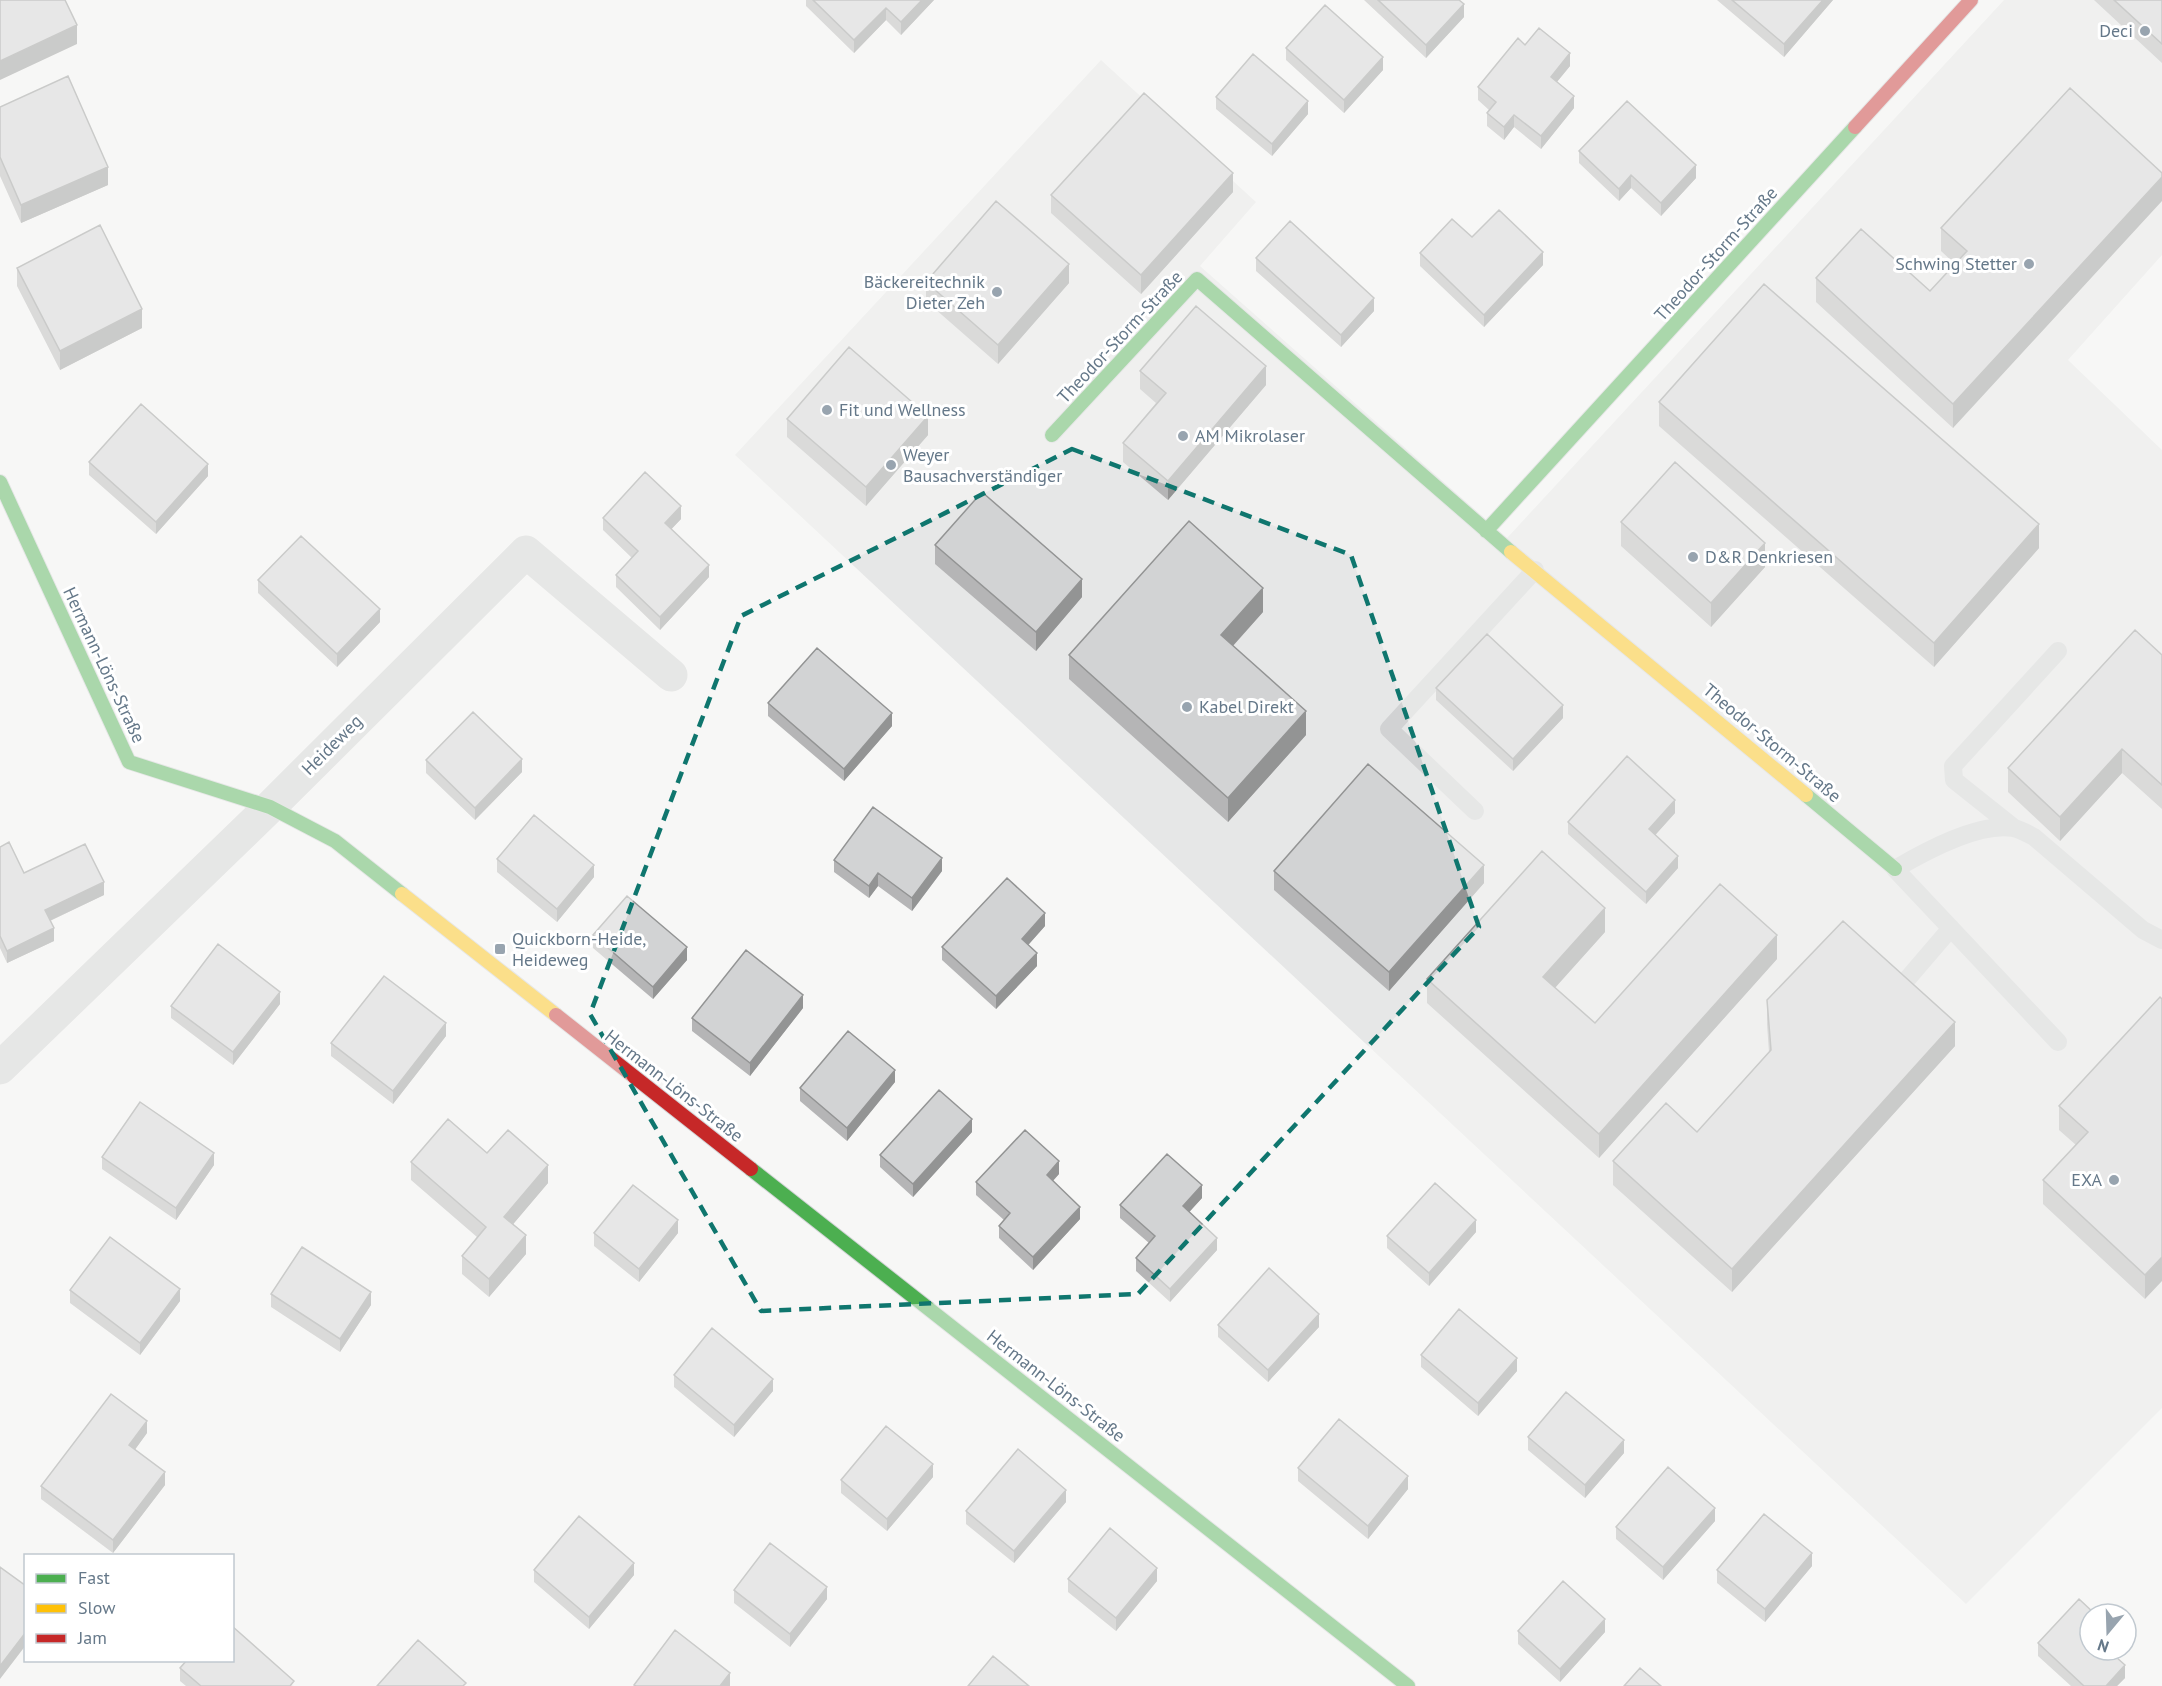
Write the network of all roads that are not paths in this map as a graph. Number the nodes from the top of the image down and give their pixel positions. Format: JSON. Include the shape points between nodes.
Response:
{"nodes":[{"id":1,"x":1971,"y":0,"type":"edge"},
{"id":2,"x":1052,"y":435,"type":"dead end"},
{"id":3,"x":0,"y":482,"type":"edge"},
{"id":4,"x":1486,"y":531,"type":"junction"},
{"id":5,"x":1535,"y":570,"type":"junction"},
{"id":6,"x":2058,"y":651,"type":"dead end"},
{"id":7,"x":671,"y":675,"type":"dead end"},
{"id":8,"x":270,"y":807,"type":"junction"},
{"id":9,"x":1475,"y":811,"type":"dead end"},
{"id":10,"x":2013,"y":828,"type":"junction"},
{"id":11,"x":1895,"y":868,"type":"junction"},
{"id":12,"x":1951,"y":928,"type":"junction"},
{"id":13,"x":2162,"y":940,"type":"edge"},
{"id":14,"x":1902,"y":984,"type":"edge"},
{"id":15,"x":2058,"y":1042,"type":"dead end"},
{"id":16,"x":0,"y":1068,"type":"edge"},
{"id":17,"x":1408,"y":1686,"type":"edge"}],
"edges":[{"from":1,"to":4,"type":"street","name":"Theodor-Storm-Straße"},
{"from":2,"to":4,"type":"street","name":"Theodor-Storm-Straße","via":[[1197,279]]},
{"from":3,"to":8,"type":"street","name":"Hermann-Löns-Straße","via":[[129,762]]},
{"from":4,"to":5,"type":"street","name":"Theodor-Storm-Straße"},
{"from":5,"to":9,"type":"lane","via":[[1389,729]]},
{"from":5,"to":11,"type":"street","name":"Theodor-Storm-Straße"},
{"from":6,"to":10,"type":"lane","via":[[1952,770],[1954,780]]},
{"from":7,"to":8,"type":"street","name":"Heideweg","via":[[526,552]]},
{"from":8,"to":16,"type":"street","name":"Heideweg"},
{"from":8,"to":17,"type":"street","name":"Hermann-Löns-Straße","via":[[335,842]]},
{"from":10,"to":11,"type":"lane","via":[[1940,844]]},
{"from":10,"to":13,"type":"lane","via":[[2034,837],[2143,930]]},
{"from":11,"to":12,"type":"lane"},
{"from":12,"to":14,"type":"lane"},
{"from":12,"to":15,"type":"lane"}]}
